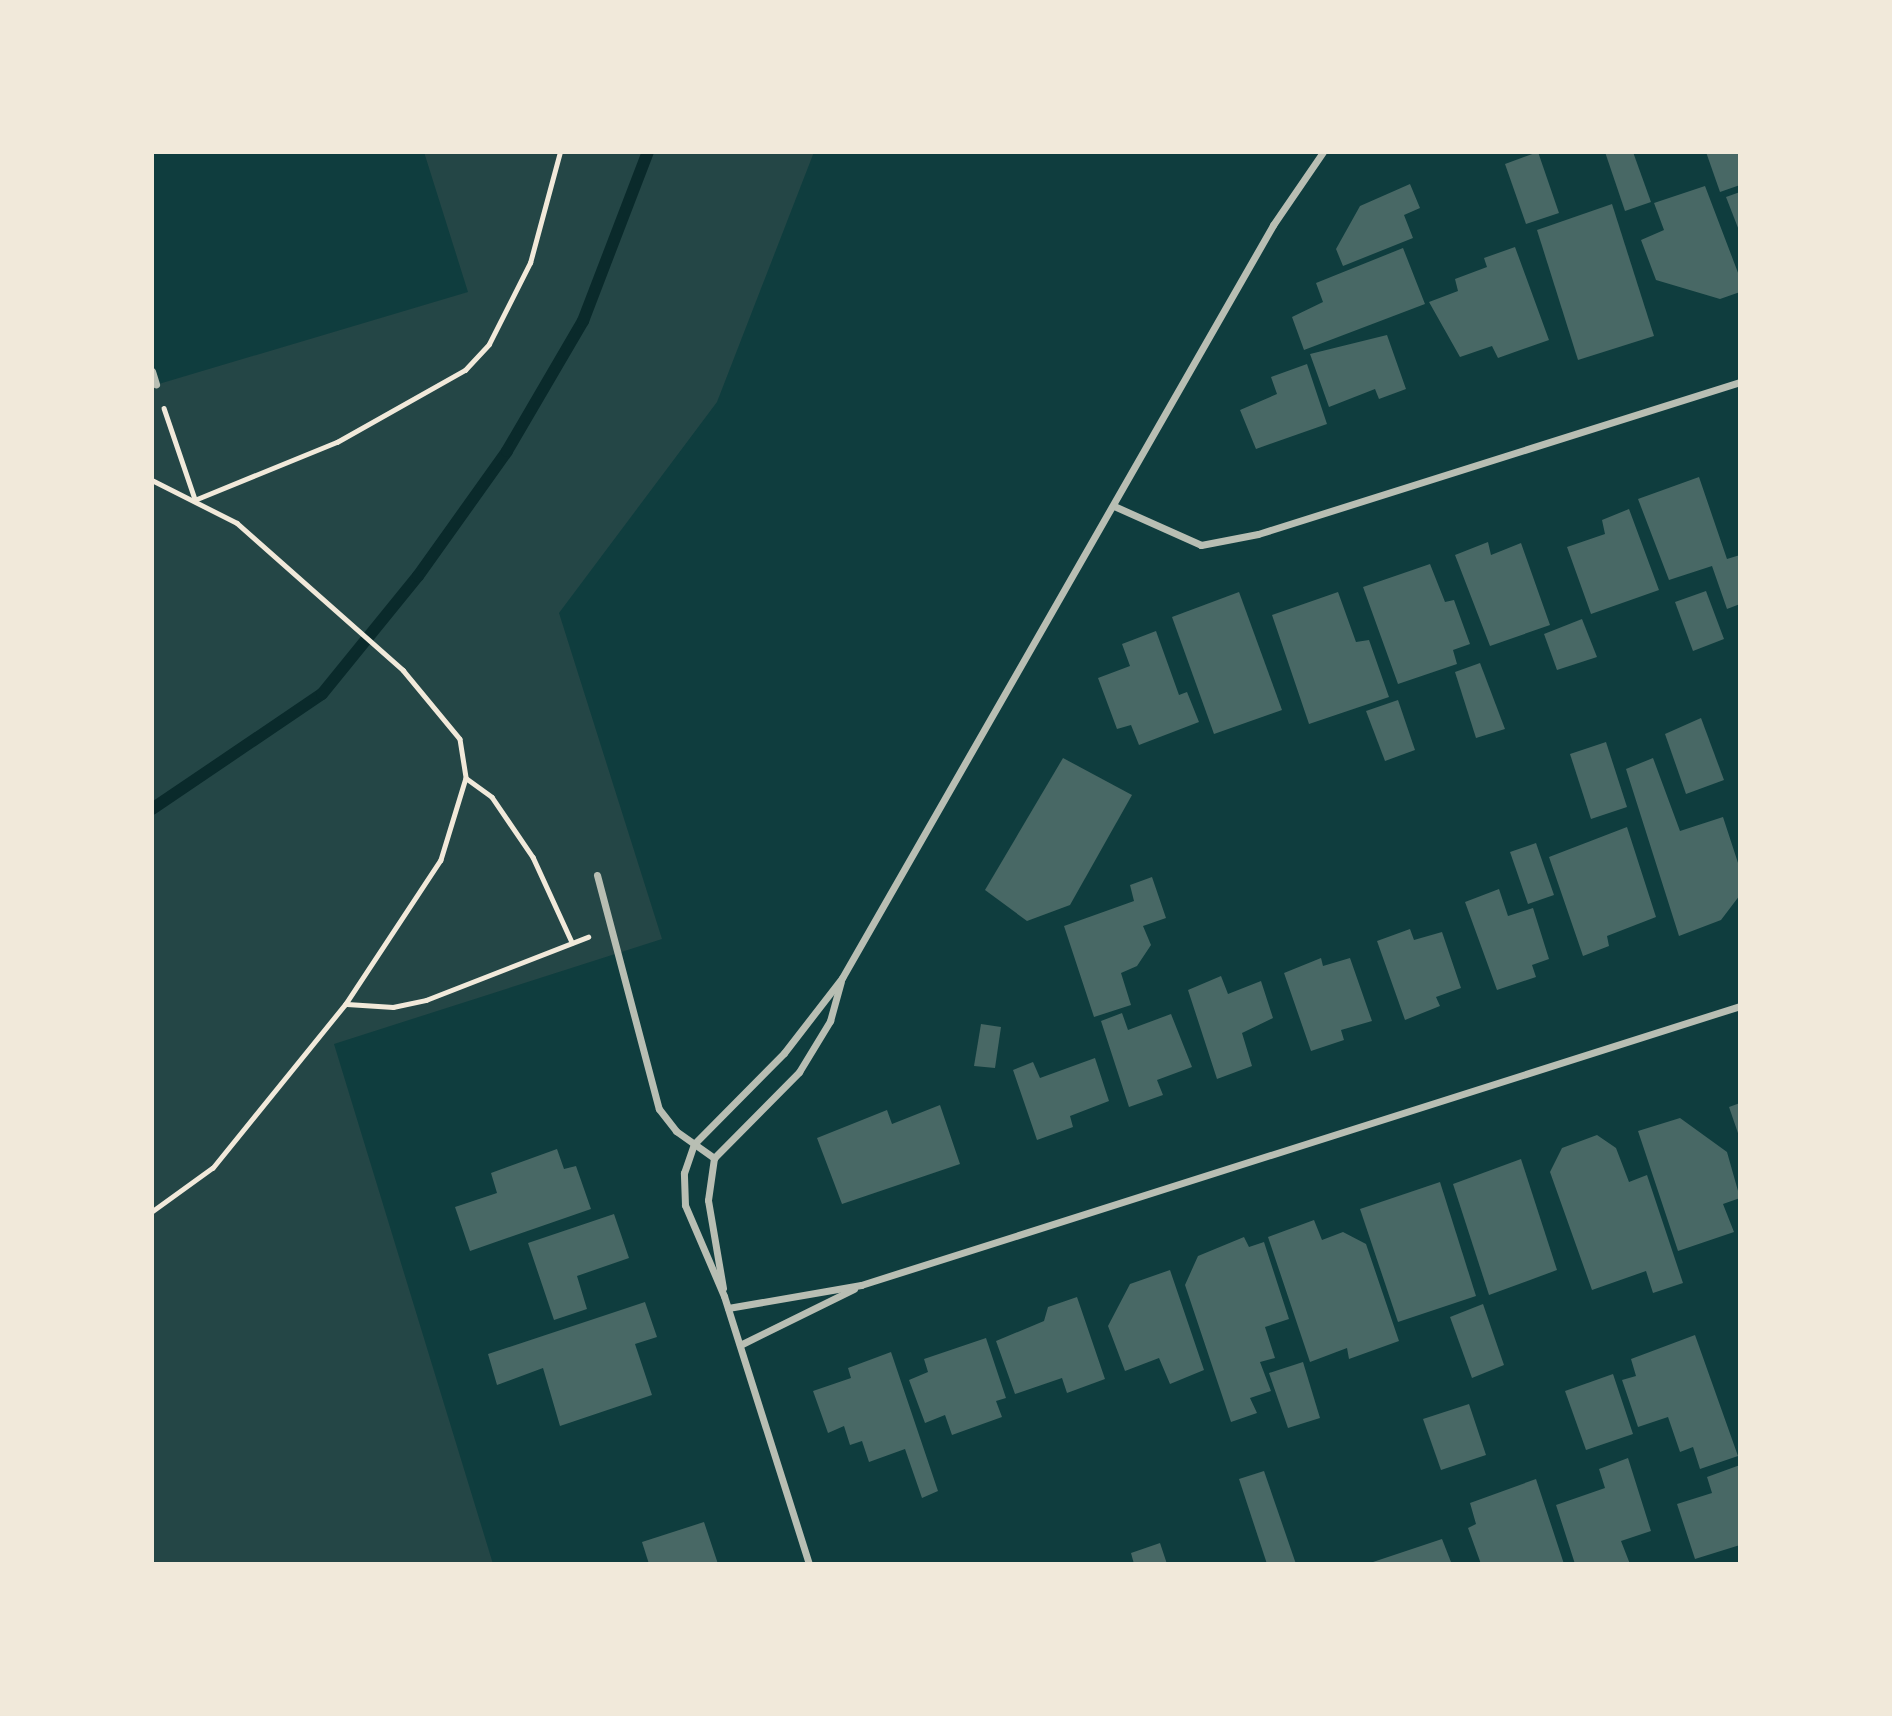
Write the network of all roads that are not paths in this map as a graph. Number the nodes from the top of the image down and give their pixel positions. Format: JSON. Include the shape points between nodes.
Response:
{"nodes":[{"id":1,"x":1323,"y":152,"type":"edge"},
{"id":2,"x":152,"y":372,"type":"edge"},
{"id":3,"x":1740,"y":382,"type":"edge"},
{"id":4,"x":156,"y":384,"type":"road end"},
{"id":5,"x":1114,"y":506,"type":"junction"},
{"id":6,"x":597,"y":875,"type":"dead end"},
{"id":7,"x":842,"y":978,"type":"junction"},
{"id":8,"x":1740,"y":1006,"type":"edge"},
{"id":9,"x":694,"y":1144,"type":"junction"},
{"id":10,"x":714,"y":1158,"type":"junction"},
{"id":11,"x":861,"y":1285,"type":"junction"},
{"id":12,"x":724,"y":1296,"type":"junction"},
{"id":13,"x":728,"y":1308,"type":"junction"},
{"id":14,"x":740,"y":1345,"type":"junction"},
{"id":15,"x":809,"y":1564,"type":"edge"}],
"edges":[{"from":1,"to":5,"type":"street","via":[[1273,225]]},
{"from":2,"to":4,"type":"street"},
{"from":3,"to":5,"type":"street","via":[[1258,534],[1202,545]]},
{"from":5,"to":7,"type":"street"},
{"from":6,"to":9,"type":"street","via":[[659,1109]]},
{"from":7,"to":9,"type":"street","via":[[784,1053]]},
{"from":7,"to":10,"type":"street","via":[[831,1021],[799,1072]]},
{"from":8,"to":11,"type":"street"},
{"from":9,"to":10,"type":"street"},
{"from":9,"to":12,"type":"street","via":[[684,1173],[685,1205]]},
{"from":10,"to":12,"type":"street","via":[[708,1200]]},
{"from":11,"to":13,"type":"street"},
{"from":11,"to":14,"type":"street"},
{"from":12,"to":13,"type":"street"},
{"from":13,"to":14,"type":"street"},
{"from":14,"to":15,"type":"street"}]}
